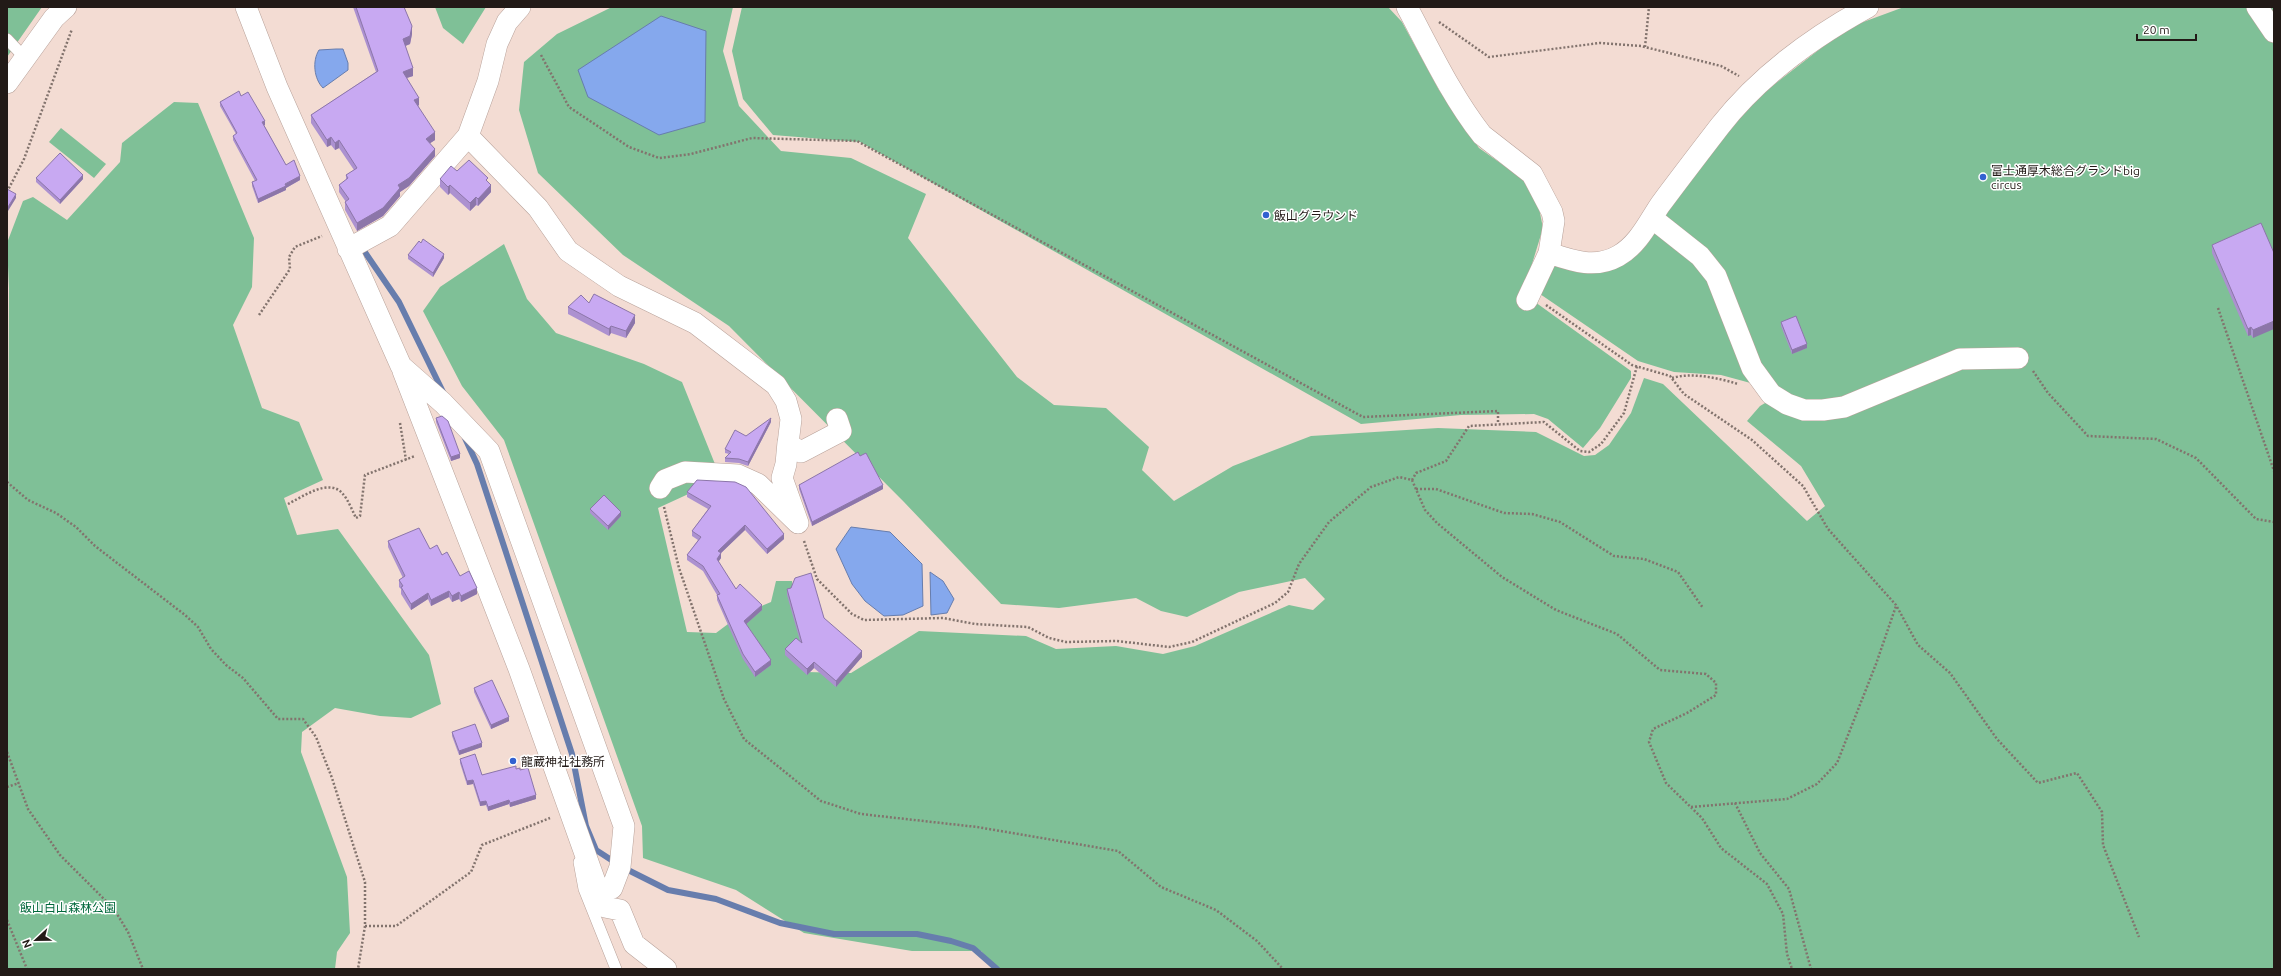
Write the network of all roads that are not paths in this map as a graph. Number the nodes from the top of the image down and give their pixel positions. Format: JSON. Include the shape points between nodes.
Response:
{"nodes":[{"id":1,"x":246,"y":7,"type":"edge"},
{"id":2,"x":520,"y":7,"type":"edge"},
{"id":3,"x":1407,"y":7,"type":"edge"},
{"id":4,"x":1868,"y":7,"type":"edge"},
{"id":5,"x":2257,"y":7,"type":"edge"},
{"id":6,"x":71,"y":14,"type":"edge"},
{"id":7,"x":2274,"y":32,"type":"edge"},
{"id":8,"x":7,"y":39,"type":"edge"},
{"id":9,"x":25,"y":58,"type":"junction"},
{"id":10,"x":7,"y":83,"type":"edge"},
{"id":11,"x":468,"y":136,"type":"junction"},
{"id":12,"x":1652,"y":218,"type":"junction"},
{"id":13,"x":348,"y":249,"type":"junction"},
{"id":14,"x":1549,"y":253,"type":"junction"},
{"id":15,"x":1528,"y":297,"type":"road end"},
{"id":16,"x":2018,"y":358,"type":"road end"},
{"id":17,"x":401,"y":366,"type":"junction"},
{"id":18,"x":837,"y":420,"type":"dead end"},
{"id":19,"x":788,"y":442,"type":"junction"},
{"id":20,"x":660,"y":488,"type":"road end"},
{"id":21,"x":584,"y":851,"type":"junction"},
{"id":22,"x":598,"y":890,"type":"junction"},
{"id":23,"x":616,"y":969,"type":"edge"},
{"id":24,"x":666,"y":969,"type":"edge"}],
"edges":[{"from":1,"to":13,"type":"street","via":[[277,87]]},
{"from":2,"to":11,"type":"street","via":[[507,22],[497,44],[488,81]]},
{"from":3,"to":14,"type":"street","via":[[1454,93],[1482,135],[1532,174],[1540,185],[1553,217]]},
{"from":4,"to":12,"type":"street","via":[[1832,26],[1798,50],[1753,88],[1721,125]]},
{"from":5,"to":7,"type":"street"},
{"from":6,"to":9,"type":"street","via":[[54,18]]},
{"from":8,"to":9,"type":"lane"},
{"from":9,"to":10,"type":"street"},
{"from":11,"to":13,"type":"street","via":[[390,226]]},
{"from":11,"to":19,"type":"street","via":[[538,208],[568,251],[620,286],[695,323],[776,385],[786,401],[791,419]]},
{"from":12,"to":14,"type":"street","via":[[1631,247],[1608,261],[1578,263]]},
{"from":12,"to":16,"type":"street","via":[[1700,256],[1716,276],[1752,368],[1771,394],[1793,406],[1804,410],[1844,407],[1929,380],[1960,359]]},
{"from":13,"to":17,"type":"street"},
{"from":14,"to":15,"type":"street"},
{"from":17,"to":21,"type":"street","via":[[519,669]]},
{"from":17,"to":22,"type":"street","via":[[489,451],[624,826],[620,867],[612,888]]},
{"from":18,"to":19,"type":"street","via":[[841,431],[801,452]]},
{"from":19,"to":20,"type":"street","via":[[782,478],[798,523],[758,484],[738,474],[685,472],[665,480]]},
{"from":21,"to":22,"type":"street"},
{"from":21,"to":23,"type":"lane","via":[[579,860],[584,889]]},
{"from":22,"to":24,"type":"street","via":[[605,907],[620,910],[634,944]]}]}
